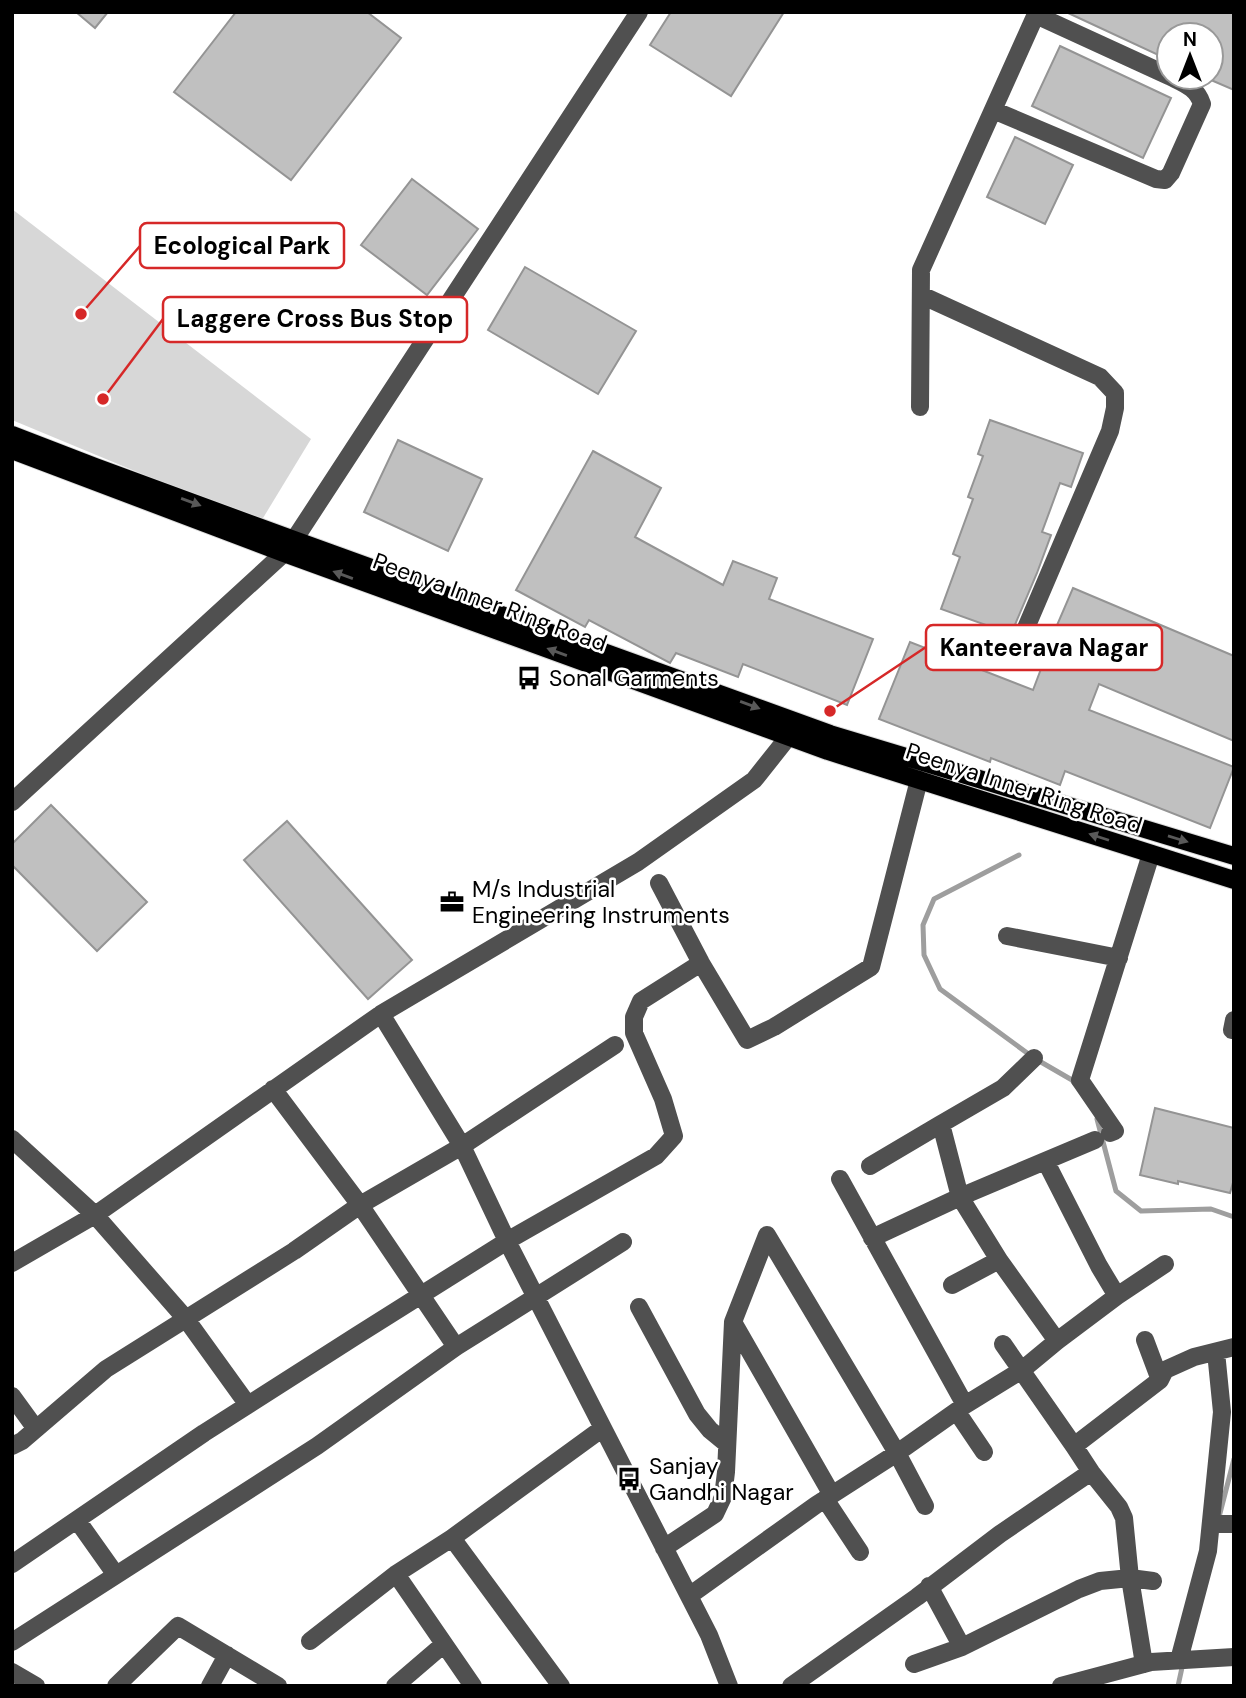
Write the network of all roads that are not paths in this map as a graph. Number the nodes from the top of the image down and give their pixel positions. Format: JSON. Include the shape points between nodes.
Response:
{"nodes":[{"id":1,"x":639,"y":12,"type":"edge"},
{"id":2,"x":1037,"y":14,"type":"edge"},
{"id":3,"x":1155,"y":70,"type":"edge"},
{"id":4,"x":1196,"y":91,"type":"edge"},
{"id":5,"x":993,"y":110,"type":"junction"},
{"id":6,"x":921,"y":295,"type":"junction"},
{"id":7,"x":920,"y":407,"type":"dead end"},
{"id":8,"x":12,"y":435,"type":"edge"},
{"id":9,"x":12,"y":450,"type":"edge"},
{"id":10,"x":289,"y":547,"type":"junction"},
{"id":11,"x":1017,"y":649,"type":"dead end"},
{"id":12,"x":792,"y":729,"type":"junction"},
{"id":13,"x":919,"y":779,"type":"junction"},
{"id":14,"x":12,"y":802,"type":"edge"},
{"id":15,"x":1151,"y":854,"type":"junction"},
{"id":16,"x":1234,"y":856,"type":"edge"},
{"id":17,"x":1234,"y":880,"type":"edge"},
{"id":18,"x":659,"y":883,"type":"dead end"},
{"id":19,"x":1007,"y":936,"type":"dead end"},
{"id":20,"x":1119,"y":958,"type":"junction"},
{"id":21,"x":701,"y":963,"type":"junction"},
{"id":22,"x":381,"y":1014,"type":"junction"},
{"id":23,"x":615,"y":1045,"type":"dead end"},
{"id":24,"x":1034,"y":1059,"type":"dead end"},
{"id":25,"x":273,"y":1089,"type":"junction"},
{"id":26,"x":941,"y":1124,"type":"junction"},
{"id":27,"x":12,"y":1139,"type":"edge"},
{"id":28,"x":462,"y":1146,"type":"junction"},
{"id":29,"x":1046,"y":1162,"type":"junction"},
{"id":30,"x":870,"y":1166,"type":"dead end"},
{"id":31,"x":840,"y":1179,"type":"dead end"},
{"id":32,"x":960,"y":1197,"type":"junction"},
{"id":33,"x":360,"y":1205,"type":"junction"},
{"id":34,"x":95,"y":1214,"type":"junction"},
{"id":35,"x":872,"y":1238,"type":"junction"},
{"id":36,"x":507,"y":1241,"type":"junction"},
{"id":37,"x":623,"y":1242,"type":"dead end"},
{"id":38,"x":999,"y":1260,"type":"junction"},
{"id":39,"x":12,"y":1263,"type":"edge"},
{"id":40,"x":1165,"y":1264,"type":"dead end"},
{"id":41,"x":952,"y":1284,"type":"dead end"},
{"id":42,"x":422,"y":1295,"type":"junction"},
{"id":43,"x":1117,"y":1296,"type":"junction"},
{"id":44,"x":536,"y":1297,"type":"junction"},
{"id":45,"x":639,"y":1307,"type":"dead end"},
{"id":46,"x":186,"y":1319,"type":"junction"},
{"id":47,"x":733,"y":1322,"type":"junction"},
{"id":48,"x":1145,"y":1340,"type":"dead end"},
{"id":49,"x":1057,"y":1341,"type":"junction"},
{"id":50,"x":1003,"y":1344,"type":"dead end"},
{"id":51,"x":456,"y":1347,"type":"junction"},
{"id":52,"x":1225,"y":1349,"type":"edge"},
{"id":53,"x":1022,"y":1370,"type":"junction"},
{"id":54,"x":1160,"y":1380,"type":"junction"},
{"id":55,"x":12,"y":1396,"type":"edge"},
{"id":56,"x":248,"y":1405,"type":"junction"},
{"id":57,"x":961,"y":1408,"type":"junction"},
{"id":58,"x":603,"y":1428,"type":"junction"},
{"id":59,"x":36,"y":1429,"type":"junction"},
{"id":60,"x":727,"y":1444,"type":"junction"},
{"id":61,"x":12,"y":1446,"type":"edge"},
{"id":62,"x":1074,"y":1446,"type":"junction"},
{"id":63,"x":984,"y":1452,"type":"dead end"},
{"id":64,"x":897,"y":1453,"type":"junction"},
{"id":65,"x":1091,"y":1472,"type":"junction"},
{"id":66,"x":829,"y":1497,"type":"junction"},
{"id":67,"x":925,"y":1506,"type":"dead end"},
{"id":68,"x":77,"y":1520,"type":"junction"},
{"id":69,"x":452,"y":1538,"type":"junction"},
{"id":70,"x":664,"y":1548,"type":"junction"},
{"id":71,"x":860,"y":1552,"type":"dead end"},
{"id":72,"x":12,"y":1564,"type":"edge"},
{"id":73,"x":116,"y":1574,"type":"junction"},
{"id":74,"x":396,"y":1574,"type":"junction"},
{"id":75,"x":1130,"y":1578,"type":"junction"},
{"id":76,"x":1153,"y":1581,"type":"dead end"},
{"id":77,"x":929,"y":1586,"type":"junction"},
{"id":78,"x":689,"y":1595,"type":"junction"},
{"id":79,"x":310,"y":1641,"type":"dead end"},
{"id":80,"x":12,"y":1642,"type":"edge"},
{"id":81,"x":444,"y":1644,"type":"junction"},
{"id":82,"x":962,"y":1647,"type":"junction"},
{"id":83,"x":227,"y":1655,"type":"junction"},
{"id":84,"x":1229,"y":1657,"type":"edge"},
{"id":85,"x":1179,"y":1660,"type":"junction"},
{"id":86,"x":1148,"y":1663,"type":"junction"},
{"id":87,"x":914,"y":1664,"type":"dead end"},
{"id":88,"x":12,"y":1672,"type":"edge"},
{"id":89,"x":36,"y":1686,"type":"edge"},
{"id":90,"x":116,"y":1686,"type":"edge"},
{"id":91,"x":210,"y":1686,"type":"edge"},
{"id":92,"x":278,"y":1686,"type":"edge"},
{"id":93,"x":395,"y":1686,"type":"edge"},
{"id":94,"x":473,"y":1686,"type":"edge"},
{"id":95,"x":561,"y":1686,"type":"edge"},
{"id":96,"x":729,"y":1686,"type":"edge"},
{"id":97,"x":790,"y":1686,"type":"edge"},
{"id":98,"x":1062,"y":1686,"type":"edge"}],
"edges":[{"from":1,"to":10,"type":"street"},
{"from":2,"to":3,"type":"street"},
{"from":2,"to":5,"type":"street"},
{"from":4,"to":5,"type":"street","via":[[1202,104],[1165,180]]},
{"from":5,"to":6,"type":"street","via":[[921,270]]},
{"from":6,"to":7,"type":"street"},
{"from":6,"to":11,"type":"street","via":[[1100,377],[1115,393],[1110,431]]},
{"from":8,"to":10,"type":"main road","name":"Peenya Inner Ring Road","one_way":true},
{"from":9,"to":10,"type":"main road","name":"Peenya Inner Ring Road"},
{"from":10,"to":12,"type":"main road","name":"Peenya Inner Ring Road"},
{"from":10,"to":14,"type":"street"},
{"from":12,"to":13,"type":"main road","name":"Peenya Inner Ring Road"},
{"from":12,"to":16,"type":"main road","name":"Peenya Inner Ring Road","one_way":true,"via":[[830,734]]},
{"from":12,"to":22,"type":"street","via":[[754,780],[638,862]]},
{"from":15,"to":13,"type":"main road","name":"Peenya Inner Ring Road","one_way":true},
{"from":13,"to":21,"type":"street","via":[[871,967],[747,1040]]},
{"from":15,"to":17,"type":"main road","name":"Peenya Inner Ring Road"},
{"from":15,"to":20,"type":"street"},
{"from":18,"to":21,"type":"street"},
{"from":19,"to":20,"type":"street"},
{"from":20,"to":29,"type":"street","via":[[1080,1080],[1115,1131]]},
{"from":21,"to":36,"type":"street","via":[[641,1001],[634,1017],[634,1033],[674,1136],[656,1156]]},
{"from":22,"to":25,"type":"street"},
{"from":22,"to":28,"type":"street"},
{"from":23,"to":28,"type":"street"},
{"from":24,"to":26,"type":"street","via":[[1003,1088]]},
{"from":25,"to":33,"type":"street"},
{"from":25,"to":34,"type":"street"},
{"from":26,"to":30,"type":"street"},
{"from":26,"to":32,"type":"street"},
{"from":27,"to":34,"type":"street"},
{"from":28,"to":33,"type":"street"},
{"from":28,"to":36,"type":"street"},
{"from":29,"to":32,"type":"street"},
{"from":29,"to":43,"type":"street"},
{"from":31,"to":35,"type":"street"},
{"from":32,"to":35,"type":"street"},
{"from":32,"to":38,"type":"street"},
{"from":33,"to":42,"type":"street"},
{"from":33,"to":46,"type":"street"},
{"from":34,"to":39,"type":"street"},
{"from":34,"to":46,"type":"street"},
{"from":35,"to":57,"type":"street"},
{"from":36,"to":42,"type":"street"},
{"from":36,"to":44,"type":"street"},
{"from":37,"to":44,"type":"street"},
{"from":38,"to":41,"type":"street"},
{"from":38,"to":49,"type":"street"},
{"from":40,"to":43,"type":"street"},
{"from":42,"to":51,"type":"street"},
{"from":42,"to":56,"type":"street"},
{"from":43,"to":49,"type":"street"},
{"from":44,"to":51,"type":"street"},
{"from":44,"to":58,"type":"street"},
{"from":45,"to":60,"type":"street","via":[[697,1414]]},
{"from":46,"to":56,"type":"street"},
{"from":46,"to":59,"type":"street","via":[[106,1369]]},
{"from":47,"to":60,"type":"street"},
{"from":47,"to":64,"type":"street","via":[[767,1235]]},
{"from":47,"to":66,"type":"street"},
{"from":48,"to":54,"type":"street"},
{"from":49,"to":53,"type":"street"},
{"from":50,"to":53,"type":"street"},
{"from":51,"to":73,"type":"street","via":[[317,1446]]},
{"from":52,"to":54,"type":"street","via":[[1165,1370]]},
{"from":52,"to":85,"type":"street","via":[[1208,1551]]},
{"from":53,"to":57,"type":"street"},
{"from":53,"to":62,"type":"street"},
{"from":54,"to":62,"type":"street"},
{"from":55,"to":59,"type":"street"},
{"from":56,"to":68,"type":"street"},
{"from":57,"to":63,"type":"street"},
{"from":57,"to":64,"type":"street"},
{"from":58,"to":69,"type":"street"},
{"from":58,"to":70,"type":"street"},
{"from":59,"to":61,"type":"street"},
{"from":60,"to":70,"type":"street","via":[[723,1497],[715,1514]]},
{"from":62,"to":65,"type":"street"},
{"from":64,"to":66,"type":"street"},
{"from":64,"to":67,"type":"street"},
{"from":65,"to":75,"type":"street","via":[[1124,1518]]},
{"from":65,"to":77,"type":"street"},
{"from":66,"to":71,"type":"street"},
{"from":66,"to":78,"type":"street"},
{"from":68,"to":72,"type":"street"},
{"from":68,"to":73,"type":"street"},
{"from":69,"to":74,"type":"street"},
{"from":69,"to":95,"type":"street"},
{"from":70,"to":78,"type":"street"},
{"from":73,"to":80,"type":"street"},
{"from":74,"to":79,"type":"street"},
{"from":74,"to":81,"type":"street"},
{"from":75,"to":76,"type":"street"},
{"from":75,"to":82,"type":"street","via":[[1079,1589]]},
{"from":75,"to":86,"type":"street"},
{"from":77,"to":82,"type":"street"},
{"from":77,"to":97,"type":"street"},
{"from":78,"to":96,"type":"street"},
{"from":81,"to":93,"type":"street"},
{"from":81,"to":94,"type":"street"},
{"from":82,"to":87,"type":"street"},
{"from":83,"to":90,"type":"street","via":[[178,1626]]},
{"from":83,"to":91,"type":"street"},
{"from":83,"to":92,"type":"street"},
{"from":84,"to":85,"type":"street"},
{"from":85,"to":86,"type":"street"},
{"from":86,"to":98,"type":"street"},
{"from":88,"to":89,"type":"street"}]}
